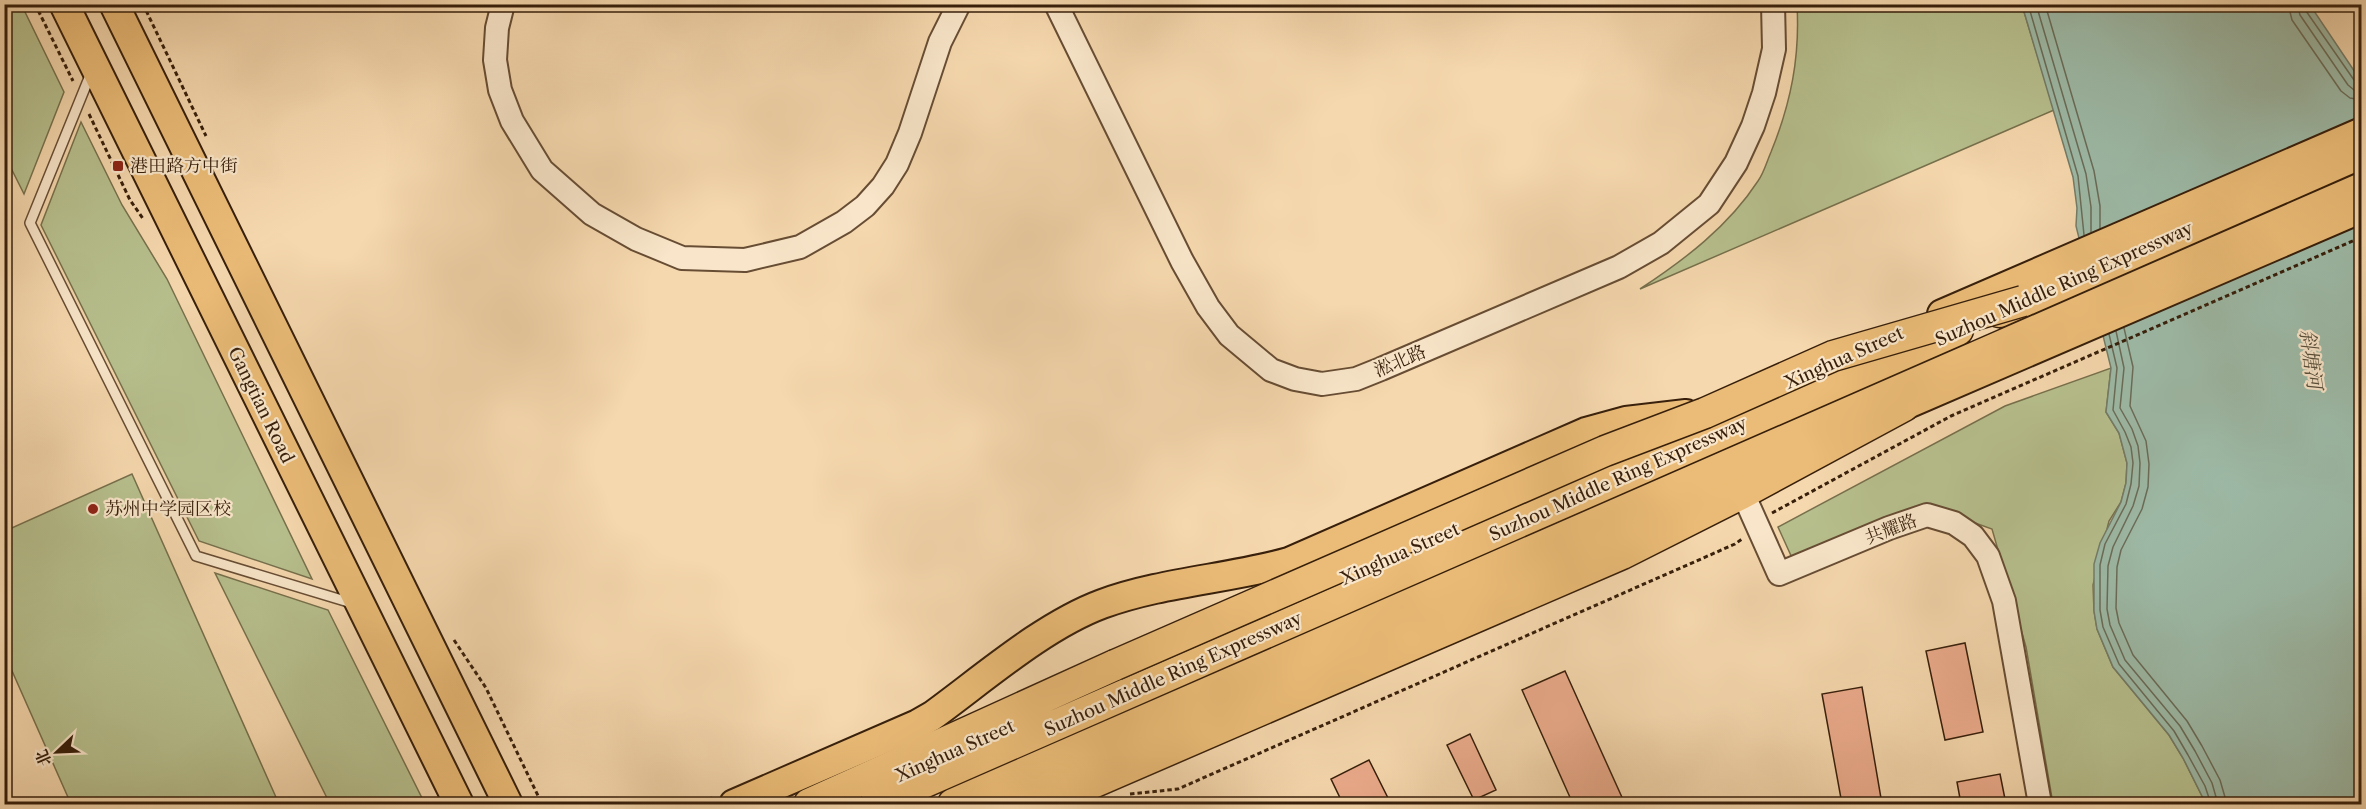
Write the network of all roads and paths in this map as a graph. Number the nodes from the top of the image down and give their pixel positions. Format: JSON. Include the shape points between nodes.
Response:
{"nodes":[{"id":1,"x":64,"y":4,"type":"edge"},
{"id":2,"x":114,"y":4,"type":"edge"},
{"id":3,"x":503,"y":4,"type":"edge"},
{"id":4,"x":959,"y":4,"type":"edge"},
{"id":5,"x":1056,"y":4,"type":"edge"},
{"id":6,"x":1773,"y":4,"type":"edge"},
{"id":7,"x":94,"y":65,"type":"junction"},
{"id":8,"x":2361,"y":132,"type":"edge"},
{"id":9,"x":2361,"y":153,"type":"edge"},
{"id":10,"x":2361,"y":188,"type":"edge"},
{"id":11,"x":2361,"y":208,"type":"edge"},
{"id":12,"x":2361,"y":237,"type":"edge"},
{"id":13,"x":2022,"y":302,"type":"junction"},
{"id":14,"x":1909,"y":404,"type":"joint"},
{"id":15,"x":1724,"y":411,"type":"junction"},
{"id":16,"x":1739,"y":486,"type":"junction"},
{"id":17,"x":1757,"y":526,"type":"junction"},
{"id":18,"x":361,"y":606,"type":"junction"},
{"id":19,"x":1120,"y":795,"type":"dead end"},
{"id":20,"x":459,"y":804,"type":"edge"},
{"id":21,"x":508,"y":804,"type":"edge"},
{"id":22,"x":734,"y":804,"type":"edge"},
{"id":23,"x":809,"y":804,"type":"edge"},
{"id":24,"x":834,"y":804,"type":"edge"},
{"id":25,"x":875,"y":804,"type":"edge"},
{"id":26,"x":953,"y":804,"type":"edge"},
{"id":27,"x":992,"y":804,"type":"edge"},
{"id":28,"x":1044,"y":804,"type":"edge"},
{"id":29,"x":2040,"y":804,"type":"edge"}],
"edges":[{"from":1,"to":7,"type":"main road","name":"Gangtian Road"},
{"from":2,"to":21,"type":"main road"},
{"from":3,"to":4,"type":"street","via":[[495,60],[500,90],[512,121],[542,170],[592,214],[636,239],[682,258],[745,260],[800,247],[844,222],[883,186],[910,134],[940,42]]},
{"from":5,"to":6,"type":"street","name":"淞北路","via":[[1208,307],[1229,335],[1271,370],[1322,384],[1356,379],[1619,267],[1661,243],[1709,204],[1736,163],[1757,115],[1774,49]]},
{"from":7,"to":18,"type":"main road","name":"Gangtian Road"},
{"from":7,"to":18,"type":"lane","via":[[30,224],[196,556]]},
{"from":8,"to":15,"type":"main road","name":"Xinghua Street"},
{"from":9,"to":13,"type":"highway","name":"Suzhou Middle Ring Expressway"},
{"from":10,"to":26,"type":"highway","name":"Suzhou Middle Ring Expressway"},
{"from":11,"to":14,"type":"main road"},
{"from":12,"to":17,"type":"path","via":[[1951,416],[1768,515]]},
{"from":13,"to":23,"type":"highway","bridge":true,"via":[[1833,356],[1115,665]]},
{"from":13,"to":25,"type":"highway","name":"Suzhou Middle Ring Expressway","bridge":true},
{"from":14,"to":16,"type":"highway"},
{"from":15,"to":22,"type":"main road","via":[[1606,425],[1289,562],[1102,604],[1058,624],[932,717]]},
{"from":15,"to":24,"type":"main road","name":"Xinghua Street"},
{"from":16,"to":17,"type":"street","name":"共耀路"},
{"from":16,"to":27,"type":"main road"},
{"from":16,"to":28,"type":"highway","via":[[1622,554]]},
{"from":17,"to":19,"type":"path","via":[[1735,544],[1178,789]]},
{"from":17,"to":29,"type":"street","name":"共耀路","via":[[1779,573],[1927,515],[1954,522],[1973,536],[1988,556],[2004,601]]},
{"from":18,"to":20,"type":"main road","name":"Gangtian Road"}]}
